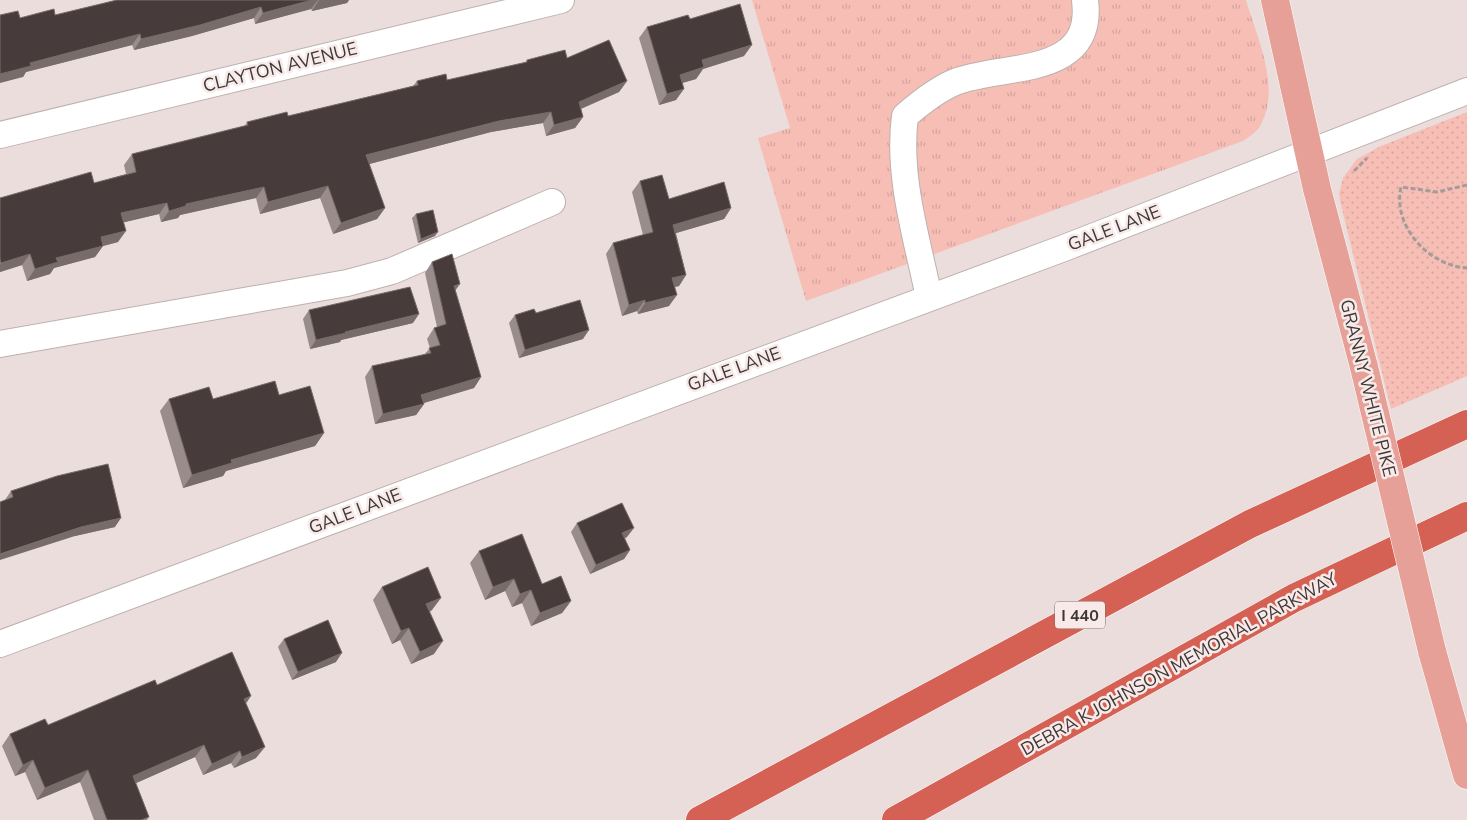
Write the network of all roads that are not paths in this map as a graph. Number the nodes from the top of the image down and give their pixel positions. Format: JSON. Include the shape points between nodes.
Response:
{"nodes":[{"id":1,"x":560,"y":0,"type":"edge"},
{"id":2,"x":1085,"y":0,"type":"edge"},
{"id":3,"x":1275,"y":0,"type":"edge"},
{"id":4,"x":1467,"y":91,"type":"edge"},
{"id":5,"x":0,"y":135,"type":"edge"},
{"id":6,"x":1310,"y":152,"type":"junction"},
{"id":7,"x":552,"y":202,"type":"dead end"},
{"id":8,"x":929,"y":297,"type":"junction"},
{"id":9,"x":0,"y":344,"type":"edge"},
{"id":10,"x":1467,"y":424,"type":"edge"},
{"id":11,"x":1467,"y":516,"type":"edge"},
{"id":12,"x":0,"y":644,"type":"edge"},
{"id":13,"x":1467,"y":775,"type":"edge"},
{"id":14,"x":700,"y":820,"type":"edge"},
{"id":15,"x":896,"y":820,"type":"edge"}],
"edges":[{"from":1,"to":5,"type":"street","name":"CLAYTON AVENUE"},
{"from":2,"to":8,"type":"street","via":[[1088,18],[1068,52],[1045,63],[956,82],[922,101],[905,116],[902,140],[906,186]]},
{"from":3,"to":6,"type":"main road","name":"GRANNY WHITE PIKE"},
{"from":4,"to":6,"type":"street","name":"GALE LANE"},
{"from":6,"to":8,"type":"street","name":"GALE LANE"},
{"from":6,"to":13,"type":"main road","name":"GRANNY WHITE PIKE","bridge":true,"via":[[1432,651]]},
{"from":7,"to":9,"type":"street","via":[[392,271],[347,283]]},
{"from":8,"to":12,"type":"street","name":"GALE LANE"},
{"from":10,"to":14,"type":"highway","number":"I 440","via":[[1250,524]]},
{"from":11,"to":15,"type":"highway","name":"DEBRA K JOHNSON MEMORIAL PARKWAY","via":[[1294,598]]}]}
